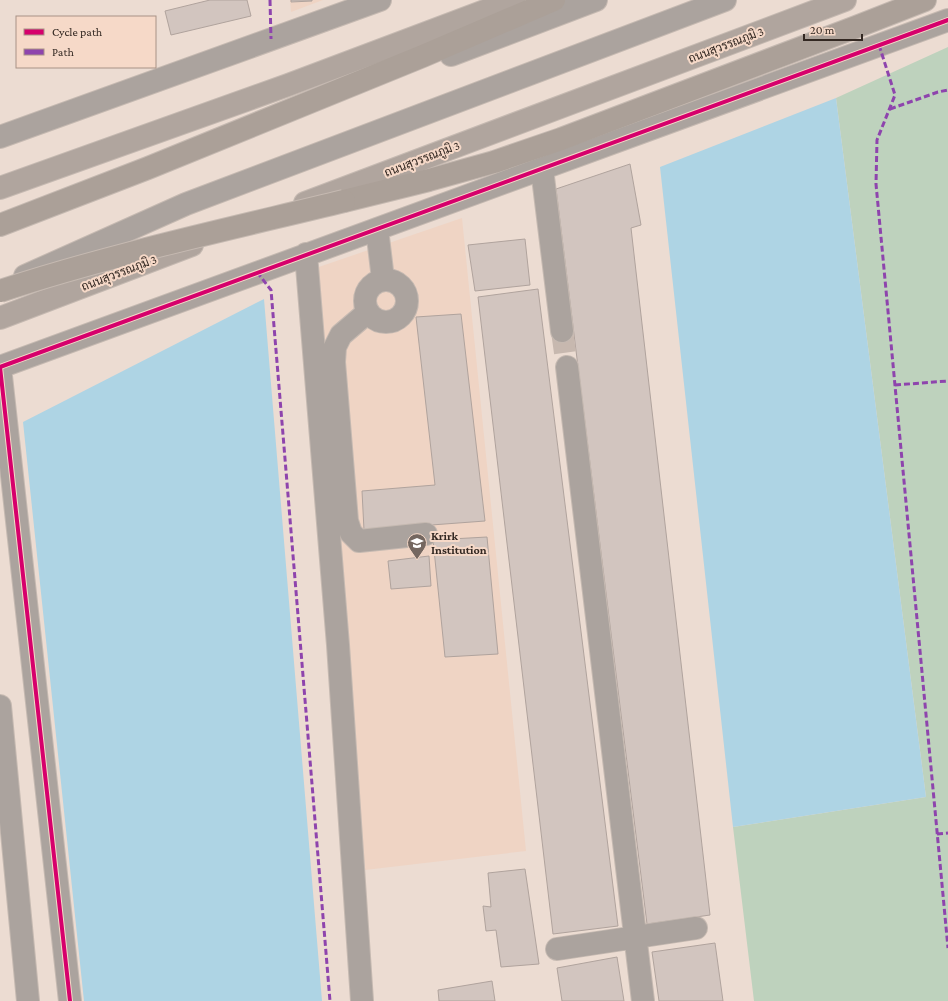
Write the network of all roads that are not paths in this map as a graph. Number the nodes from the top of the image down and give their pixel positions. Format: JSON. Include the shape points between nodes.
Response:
{"nodes":[{"id":1,"x":380,"y":0,"type":"edge"},
{"id":2,"x":514,"y":0,"type":"edge"},
{"id":3,"x":554,"y":0,"type":"edge"},
{"id":4,"x":596,"y":0,"type":"edge"},
{"id":5,"x":725,"y":0,"type":"edge"},
{"id":6,"x":845,"y":0,"type":"edge"},
{"id":7,"x":925,"y":0,"type":"edge"},
{"id":8,"x":948,"y":20,"type":"edge"},
{"id":9,"x":0,"y":137,"type":"edge"},
{"id":10,"x":148,"y":168,"type":"junction"},
{"id":11,"x":542,"y":169,"type":"junction"},
{"id":12,"x":0,"y":188,"type":"edge"},
{"id":13,"x":0,"y":225,"type":"edge"},
{"id":14,"x":376,"y":229,"type":"junction"},
{"id":15,"x":306,"y":254,"type":"junction"},
{"id":16,"x":383,"y":279,"type":"junction"},
{"id":17,"x":0,"y":286,"type":"edge"},
{"id":18,"x":0,"y":291,"type":"edge"},
{"id":19,"x":368,"y":312,"type":"junction"},
{"id":20,"x":0,"y":318,"type":"edge"},
{"id":21,"x":562,"y":331,"type":"tunnel mouth"},
{"id":22,"x":0,"y":367,"type":"edge"},
{"id":23,"x":567,"y":367,"type":"tunnel mouth"},
{"id":24,"x":426,"y":534,"type":"dead end"},
{"id":25,"x":0,"y":706,"type":"edge"},
{"id":26,"x":696,"y":928,"type":"dead end"},
{"id":27,"x":634,"y":937,"type":"junction"},
{"id":28,"x":557,"y":949,"type":"dead end"},
{"id":29,"x":28,"y":1001,"type":"edge"},
{"id":30,"x":70,"y":1001,"type":"edge"},
{"id":31,"x":362,"y":1001,"type":"edge"},
{"id":32,"x":643,"y":1001,"type":"edge"}],
"edges":[{"from":1,"to":9,"type":"street"},
{"from":2,"to":12,"type":"main road","via":[[281,88]]},
{"from":3,"to":10,"type":"highway"},
{"from":4,"to":10,"type":"street"},
{"from":5,"to":17,"type":"street","via":[[186,204]]},
{"from":6,"to":20,"type":"main road","name":"ถนนสุวรรณภูมิ 3"},
{"from":7,"to":18,"type":"highway","bridge":true,"via":[[562,139],[494,162],[107,259]]},
{"from":8,"to":11,"type":"street"},
{"from":10,"to":13,"type":"highway"},
{"from":11,"to":14,"type":"street"},
{"from":11,"to":21,"type":"street"},
{"from":14,"to":15,"type":"street"},
{"from":14,"to":16,"type":"street"},
{"from":15,"to":22,"type":"street"},
{"from":15,"to":31,"type":"street","via":[[337,637]]},
{"from":16,"to":19,"type":"street","via":[[367,291],[365,305]]},
{"from":16,"to":19,"type":"street","via":[[397,282],[402,287],[407,300],[404,312],[393,321],[386,322]]},
{"from":19,"to":24,"type":"street","via":[[341,335],[335,347],[334,362],[347,521],[351,533],[359,541]]},
{"from":22,"to":30,"type":"street"},
{"from":23,"to":27,"type":"street"},
{"from":25,"to":29,"type":"street"},
{"from":26,"to":27,"type":"street"},
{"from":27,"to":28,"type":"street"},
{"from":27,"to":32,"type":"street"}]}
